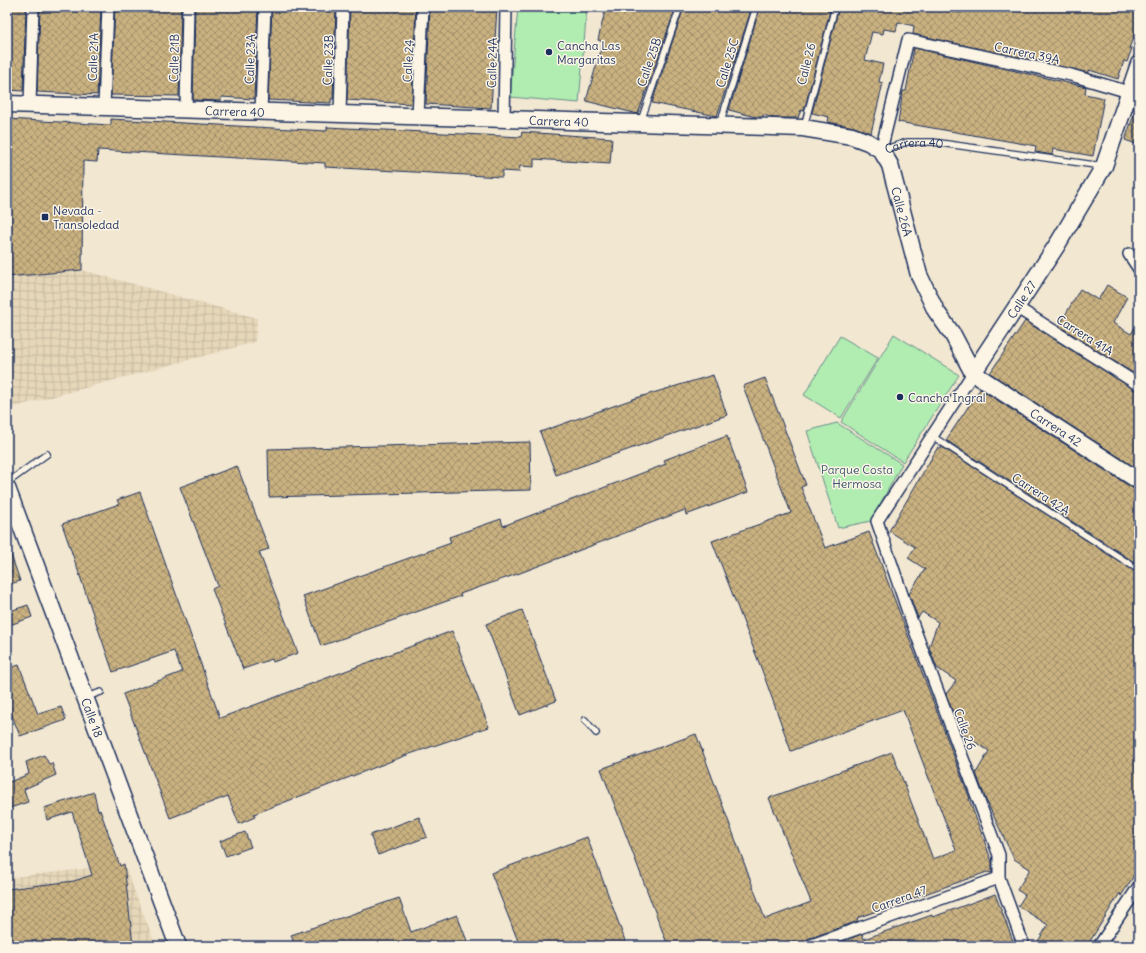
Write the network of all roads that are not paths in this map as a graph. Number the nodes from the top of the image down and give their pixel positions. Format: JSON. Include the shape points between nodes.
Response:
{"nodes":[{"id":1,"x":33,"y":7,"type":"edge"},
{"id":2,"x":108,"y":7,"type":"edge"},
{"id":3,"x":188,"y":7,"type":"edge"},
{"id":4,"x":265,"y":7,"type":"edge"},
{"id":5,"x":343,"y":7,"type":"edge"},
{"id":6,"x":423,"y":7,"type":"edge"},
{"id":7,"x":506,"y":7,"type":"edge"},
{"id":8,"x":680,"y":7,"type":"edge"},
{"id":9,"x":756,"y":7,"type":"edge"},
{"id":10,"x":835,"y":7,"type":"edge"},
{"id":11,"x":1139,"y":64,"type":"edge"},
{"id":12,"x":1134,"y":93,"type":"edge"},
{"id":13,"x":7,"y":104,"type":"edge"},
{"id":14,"x":30,"y":105,"type":"junction"},
{"id":15,"x":104,"y":107,"type":"junction"},
{"id":16,"x":186,"y":110,"type":"junction"},
{"id":17,"x":261,"y":112,"type":"junction"},
{"id":18,"x":340,"y":114,"type":"junction"},
{"id":19,"x":418,"y":116,"type":"junction"},
{"id":20,"x":504,"y":119,"type":"junction"},
{"id":21,"x":640,"y":123,"type":"junction"},
{"id":22,"x":720,"y":126,"type":"junction"},
{"id":23,"x":803,"y":128,"type":"junction"},
{"id":24,"x":881,"y":150,"type":"junction"},
{"id":25,"x":1104,"y":166,"type":"junction"},
{"id":26,"x":1128,"y":254,"type":"dead end"},
{"id":27,"x":1139,"y":269,"type":"edge"},
{"id":28,"x":1016,"y":307,"type":"junction"},
{"id":29,"x":973,"y":373,"type":"junction"},
{"id":30,"x":1139,"y":385,"type":"edge"},
{"id":31,"x":932,"y":436,"type":"junction"},
{"id":32,"x":47,"y":454,"type":"dead end"},
{"id":33,"x":1139,"y":481,"type":"edge"},
{"id":34,"x":7,"y":483,"type":"edge"},
{"id":35,"x":7,"y":488,"type":"edge"},
{"id":36,"x":877,"y":521,"type":"joint"},
{"id":37,"x":1139,"y":570,"type":"edge"},
{"id":38,"x":101,"y":692,"type":"dead end"},
{"id":39,"x":85,"y":698,"type":"junction"},
{"id":40,"x":585,"y":720,"type":"dead end"},
{"id":41,"x":596,"y":733,"type":"dead end"},
{"id":42,"x":999,"y":878,"type":"junction"},
{"id":43,"x":1139,"y":886,"type":"edge"},
{"id":44,"x":178,"y":946,"type":"edge"},
{"id":45,"x":809,"y":946,"type":"edge"},
{"id":46,"x":1024,"y":946,"type":"edge"},
{"id":47,"x":1099,"y":946,"type":"edge"}],
"edges":[{"from":1,"to":14,"type":"street"},
{"from":2,"to":15,"type":"street","name":"Calle 21A"},
{"from":3,"to":16,"type":"street","name":"Calle 21B"},
{"from":4,"to":17,"type":"street","name":"Calle 23A"},
{"from":5,"to":18,"type":"street","name":"Calle 23B"},
{"from":6,"to":19,"type":"street","name":"Calle 24"},
{"from":7,"to":20,"type":"street","name":"Calle 24A"},
{"from":8,"to":21,"type":"lane","name":"Calle 25B"},
{"from":9,"to":22,"type":"lane","name":"Calle 25C"},
{"from":10,"to":23,"type":"lane","name":"Calle 26"},
{"from":11,"to":12,"type":"street","name":"Calle 27"},
{"from":12,"to":24,"type":"street","name":"Carrera 39A","via":[[1071,75],[908,40]]},
{"from":12,"to":25,"type":"street","name":"Calle 27"},
{"from":13,"to":14,"type":"street","name":"Carrera 40"},
{"from":14,"to":15,"type":"street","name":"Carrera 40"},
{"from":15,"to":16,"type":"street","name":"Carrera 40"},
{"from":16,"to":17,"type":"street","name":"Carrera 40"},
{"from":17,"to":18,"type":"street","name":"Carrera 40"},
{"from":18,"to":19,"type":"street","name":"Carrera 40"},
{"from":19,"to":20,"type":"street","name":"Carrera 40"},
{"from":20,"to":21,"type":"street","name":"Carrera 40"},
{"from":21,"to":22,"type":"street","name":"Carrera 40"},
{"from":22,"to":23,"type":"street","name":"Carrera 40"},
{"from":23,"to":24,"type":"street","name":"Carrera 40","via":[[852,136]]},
{"from":24,"to":25,"type":"lane","name":"Carrera 40","via":[[907,142],[933,142]]},
{"from":24,"to":29,"type":"street","name":"Calle 26A","via":[[890,165],[914,260],[926,294],[953,335]]},
{"from":25,"to":28,"type":"street","name":"Calle 27"},
{"from":26,"to":27,"type":"street"},
{"from":28,"to":29,"type":"street","name":"Calle 27"},
{"from":28,"to":30,"type":"street","name":"Carrera 41A"},
{"from":29,"to":31,"type":"street","name":"Calle 27"},
{"from":29,"to":33,"type":"street","name":"Carrera 42"},
{"from":31,"to":36,"type":"street","name":"Calle 27"},
{"from":31,"to":37,"type":"lane","name":"Carrera 42A"},
{"from":32,"to":34,"type":"lane"},
{"from":35,"to":39,"type":"street","name":"Calle 18"},
{"from":36,"to":42,"type":"street","name":"Calle 26","via":[[915,631],[999,855]]},
{"from":38,"to":39,"type":"lane"},
{"from":39,"to":44,"type":"street","name":"Calle 18"},
{"from":40,"to":41,"type":"lane"},
{"from":42,"to":45,"type":"street","name":"Carrera 47"},
{"from":42,"to":46,"type":"street","name":"Calle 26"},
{"from":43,"to":47,"type":"street"}]}
